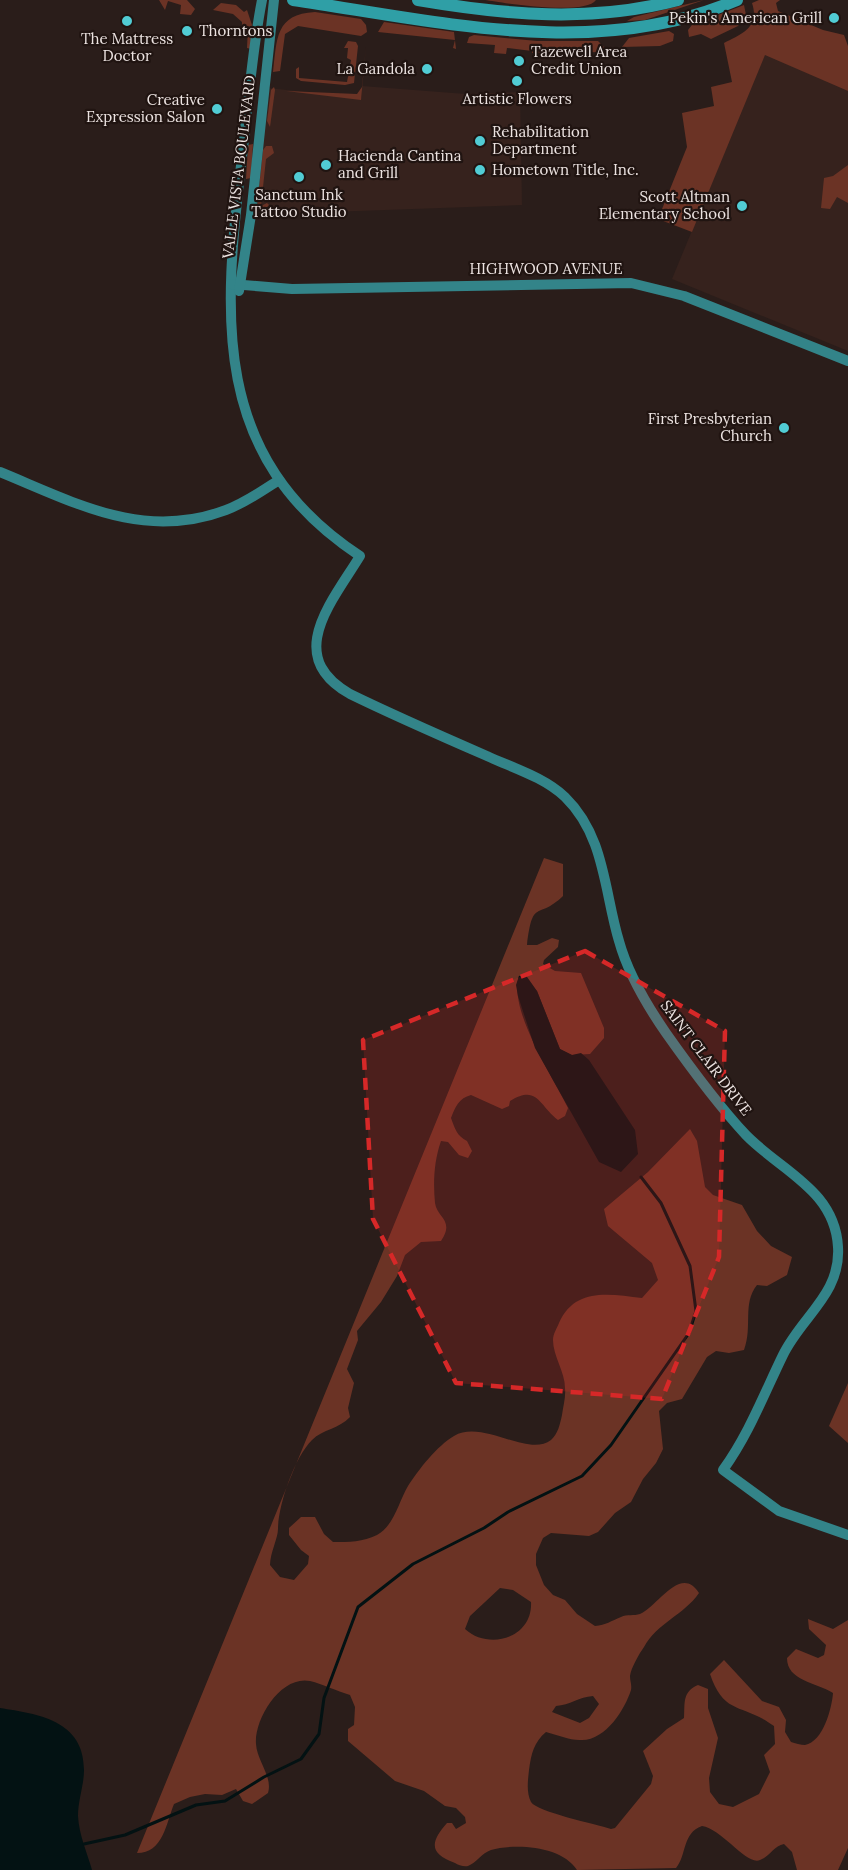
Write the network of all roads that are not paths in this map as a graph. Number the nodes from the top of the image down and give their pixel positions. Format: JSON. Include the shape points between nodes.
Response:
{"nodes":[{"id":1,"x":262,"y":0,"type":"edge"},
{"id":2,"x":274,"y":0,"type":"edge"},
{"id":3,"x":293,"y":0,"type":"edge"},
{"id":4,"x":418,"y":0,"type":"edge"},
{"id":5,"x":678,"y":0,"type":"edge"},
{"id":6,"x":737,"y":0,"type":"edge"},
{"id":7,"x":236,"y":285,"type":"junction"},
{"id":8,"x":848,"y":361,"type":"edge"},
{"id":9,"x":0,"y":472,"type":"edge"},
{"id":10,"x":279,"y":480,"type":"junction"},
{"id":11,"x":360,"y":556,"type":"joint"},
{"id":12,"x":848,"y":1535,"type":"edge"}],
"edges":[{"from":1,"to":7,"type":"street","name":"VALLE VISTA BOULEVARD","via":[[235,214]]},
{"from":2,"to":7,"type":"street","name":"VALLE VISTA BOULEVARD","via":[[251,216]]},
{"from":3,"to":6,"type":"main road","via":[[495,28],[571,34],[662,24]]},
{"from":4,"to":5,"type":"main road","via":[[560,16],[631,10]]},
{"from":7,"to":8,"type":"street","name":"HIGHWOOD AVENUE","via":[[292,289],[631,283],[700,301]]},
{"from":7,"to":10,"type":"street","name":"VALLE VISTA BOULEVARD","via":[[232,338],[238,387],[264,456]]},
{"from":9,"to":10,"type":"street","via":[[107,515],[155,522],[181,522],[228,509]]},
{"from":10,"to":11,"type":"street","name":"VALLE VISTA BOULEVARD","via":[[303,511]]},
{"from":11,"to":12,"type":"street","name":"SAINT CLAIR DRIVE","via":[[318,629],[315,652],[326,675],[336,686],[360,699],[540,780],[571,804],[593,839],[621,948],[650,1009],[741,1129],[814,1191],[834,1220],[838,1248],[834,1278],[823,1300],[785,1350],[742,1442],[723,1470],[779,1511]]}]}
